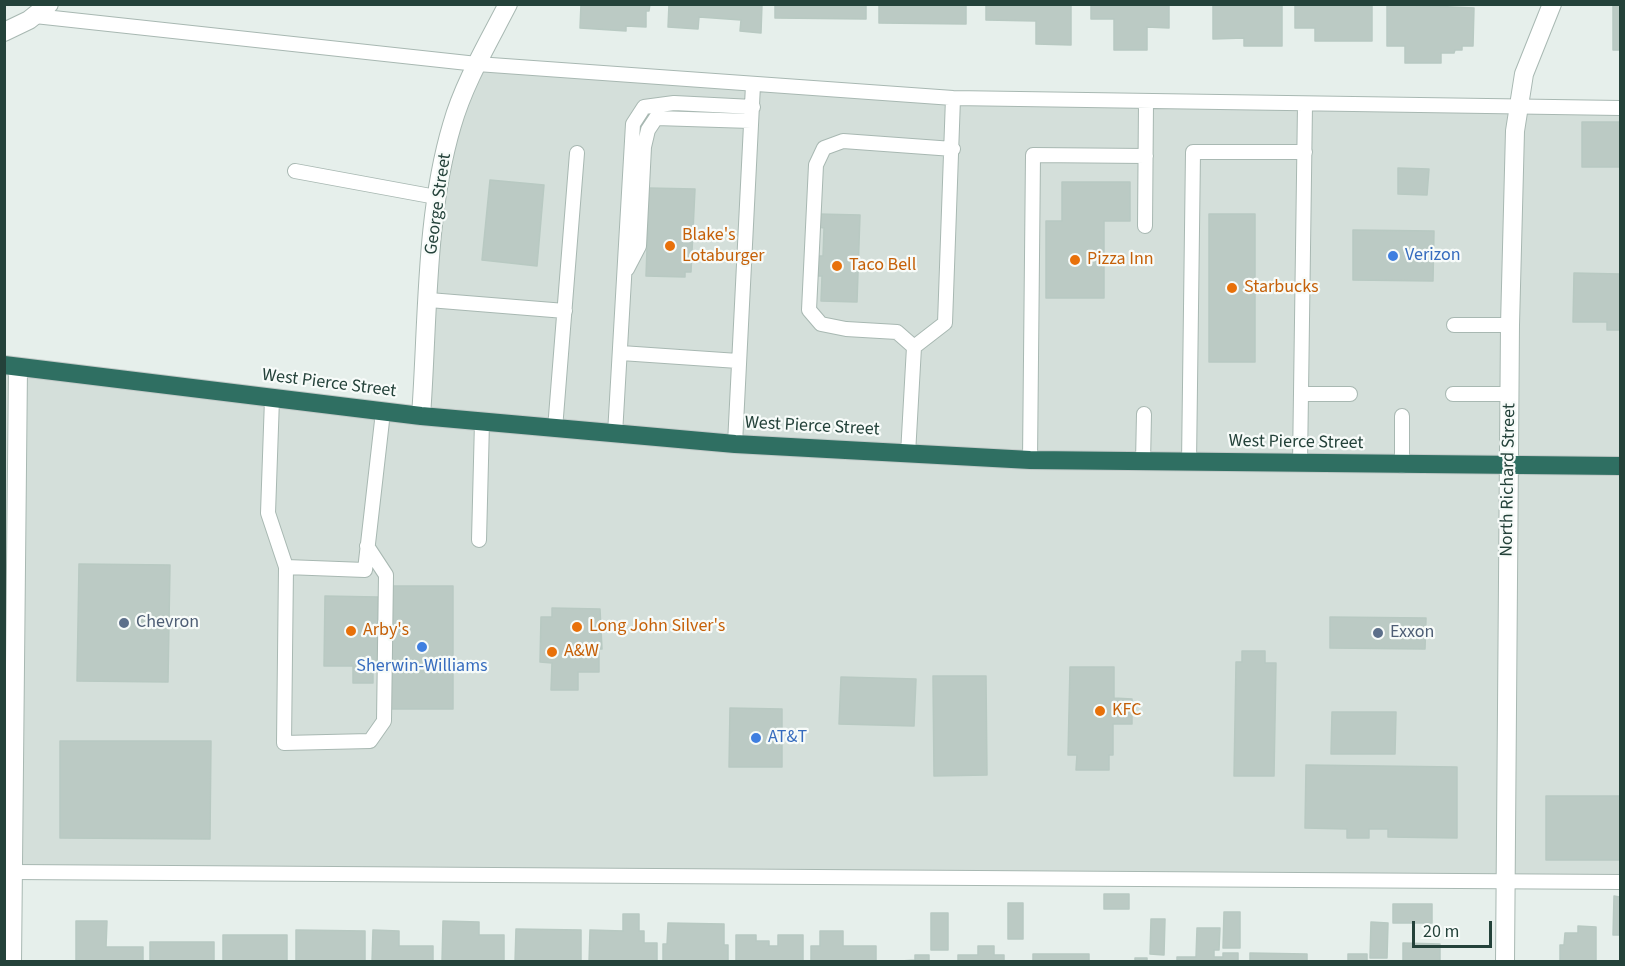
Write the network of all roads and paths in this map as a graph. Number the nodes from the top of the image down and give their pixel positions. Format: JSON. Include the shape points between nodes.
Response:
{"nodes":[{"id":1,"x":508,"y":4,"type":"edge"},
{"id":2,"x":1552,"y":4,"type":"edge"},
{"id":3,"x":42,"y":10,"type":"edge"},
{"id":4,"x":4,"y":32,"type":"edge"},
{"id":5,"x":477,"y":64,"type":"junction"},
{"id":6,"x":753,"y":85,"type":"junction"},
{"id":7,"x":953,"y":98,"type":"junction"},
{"id":8,"x":1146,"y":103,"type":"junction"},
{"id":9,"x":1305,"y":105,"type":"junction"},
{"id":10,"x":1518,"y":108,"type":"junction"},
{"id":11,"x":1620,"y":108,"type":"edge"},
{"id":12,"x":752,"y":114,"type":"junction"},
{"id":13,"x":953,"y":150,"type":"junction"},
{"id":14,"x":1305,"y":152,"type":"junction"},
{"id":15,"x":577,"y":153,"type":"dead end"},
{"id":16,"x":1146,"y":156,"type":"junction"},
{"id":17,"x":295,"y":171,"type":"dead end"},
{"id":18,"x":436,"y":197,"type":"junction"},
{"id":19,"x":1145,"y":226,"type":"dead end"},
{"id":20,"x":429,"y":300,"type":"junction"},
{"id":21,"x":565,"y":311,"type":"junction"},
{"id":22,"x":1454,"y":325,"type":"dead end"},
{"id":23,"x":1510,"y":325,"type":"junction"},
{"id":24,"x":914,"y":347,"type":"junction"},
{"id":25,"x":621,"y":353,"type":"junction"},
{"id":26,"x":738,"y":361,"type":"junction"},
{"id":27,"x":11,"y":366,"type":"edge"},
{"id":28,"x":1301,"y":394,"type":"junction"},
{"id":29,"x":1350,"y":394,"type":"dead end"},
{"id":30,"x":1453,"y":394,"type":"dead end"},
{"id":31,"x":1510,"y":394,"type":"junction"},
{"id":32,"x":272,"y":399,"type":"junction"},
{"id":33,"x":383,"y":412,"type":"junction"},
{"id":34,"x":1144,"y":414,"type":"dead end"},
{"id":35,"x":422,"y":416,"type":"junction"},
{"id":36,"x":1402,"y":416,"type":"dead end"},
{"id":37,"x":482,"y":422,"type":"junction"},
{"id":38,"x":555,"y":429,"type":"junction"},
{"id":39,"x":615,"y":434,"type":"junction"},
{"id":40,"x":735,"y":444,"type":"junction"},
{"id":41,"x":908,"y":454,"type":"junction"},
{"id":42,"x":1030,"y":460,"type":"junction"},
{"id":43,"x":1143,"y":462,"type":"junction"},
{"id":44,"x":1189,"y":463,"type":"junction"},
{"id":45,"x":1300,"y":464,"type":"junction"},
{"id":46,"x":1509,"y":465,"type":"junction"},
{"id":47,"x":1402,"y":466,"type":"junction"},
{"id":48,"x":1620,"y":466,"type":"edge"},
{"id":49,"x":479,"y":540,"type":"dead end"},
{"id":50,"x":367,"y":546,"type":"junction"},
{"id":51,"x":286,"y":567,"type":"junction"},
{"id":52,"x":12,"y":872,"type":"junction"},
{"id":53,"x":1504,"y":880,"type":"junction"},
{"id":54,"x":1620,"y":882,"type":"edge"},
{"id":55,"x":8,"y":899,"type":"edge"},
{"id":56,"x":12,"y":962,"type":"edge"},
{"id":57,"x":1505,"y":962,"type":"edge"}],
"edges":[{"from":1,"to":5,"type":"street","name":"George Street"},
{"from":2,"to":10,"type":"street","name":"North Richard Street","via":[[1524,74]]},
{"from":3,"to":4,"type":"street"},
{"from":3,"to":5,"type":"lane"},
{"from":5,"to":6,"type":"lane"},
{"from":5,"to":18,"type":"street","name":"George Street","via":[[452,123]]},
{"from":6,"to":7,"type":"lane"},
{"from":6,"to":12,"type":"lane"},
{"from":7,"to":8,"type":"lane"},
{"from":7,"to":13,"type":"lane"},
{"from":8,"to":9,"type":"lane"},
{"from":8,"to":16,"type":"lane"},
{"from":9,"to":10,"type":"lane"},
{"from":9,"to":14,"type":"lane"},
{"from":10,"to":11,"type":"lane"},
{"from":10,"to":23,"type":"street","name":"North Richard Street"},
{"from":12,"to":25,"type":"lane","via":[[674,103],[644,107],[633,124]]},
{"from":12,"to":26,"type":"lane"},
{"from":13,"to":24,"type":"lane","via":[[945,322]]},
{"from":13,"to":24,"type":"lane","via":[[843,141],[824,148],[816,165],[809,310],[822,324],[897,332]]},
{"from":14,"to":28,"type":"lane"},
{"from":14,"to":44,"type":"lane","via":[[1192,152]]},
{"from":15,"to":21,"type":"lane"},
{"from":16,"to":19,"type":"lane"},
{"from":16,"to":42,"type":"lane","via":[[1033,155]]},
{"from":17,"to":18,"type":"lane"},
{"from":18,"to":20,"type":"street","name":"George Street"},
{"from":20,"to":21,"type":"lane"},
{"from":20,"to":35,"type":"street","name":"George Street"},
{"from":21,"to":38,"type":"lane"},
{"from":22,"to":23,"type":"lane"},
{"from":23,"to":31,"type":"street","name":"North Richard Street"},
{"from":24,"to":41,"type":"lane"},
{"from":25,"to":26,"type":"lane"},
{"from":25,"to":39,"type":"lane"},
{"from":26,"to":40,"type":"lane"},
{"from":27,"to":32,"type":"highway","name":"West Pierce Street"},
{"from":27,"to":52,"type":"street"},
{"from":28,"to":29,"type":"lane"},
{"from":28,"to":45,"type":"lane"},
{"from":30,"to":31,"type":"lane"},
{"from":31,"to":46,"type":"street","name":"North Richard Street"},
{"from":32,"to":33,"type":"highway","name":"West Pierce Street"},
{"from":32,"to":51,"type":"lane","via":[[267,513]]},
{"from":33,"to":35,"type":"highway","name":"West Pierce Street"},
{"from":33,"to":50,"type":"lane"},
{"from":34,"to":43,"type":"lane"},
{"from":35,"to":37,"type":"highway","name":"West Pierce Street"},
{"from":36,"to":47,"type":"lane"},
{"from":37,"to":38,"type":"highway","name":"West Pierce Street"},
{"from":37,"to":49,"type":"lane"},
{"from":38,"to":39,"type":"highway","name":"West Pierce Street"},
{"from":39,"to":40,"type":"highway","name":"West Pierce Street"},
{"from":40,"to":41,"type":"highway","name":"West Pierce Street"},
{"from":41,"to":42,"type":"highway","name":"West Pierce Street"},
{"from":42,"to":43,"type":"highway","name":"West Pierce Street"},
{"from":43,"to":44,"type":"highway","name":"West Pierce Street"},
{"from":44,"to":45,"type":"highway","name":"West Pierce Street"},
{"from":45,"to":47,"type":"highway","name":"West Pierce Street"},
{"from":46,"to":47,"type":"highway","name":"West Pierce Street"},
{"from":46,"to":48,"type":"highway","name":"West Pierce Street"},
{"from":46,"to":53,"type":"street","name":"North Richard Street"},
{"from":50,"to":51,"type":"lane","via":[[365,570]]},
{"from":50,"to":51,"type":"lane","via":[[386,575],[384,721],[370,741],[284,743]]},
{"from":52,"to":53,"type":"lane"},
{"from":52,"to":55,"type":"street"},
{"from":53,"to":54,"type":"lane"},
{"from":53,"to":57,"type":"street","name":"North Richard Street"},
{"from":55,"to":56,"type":"street"}]}
